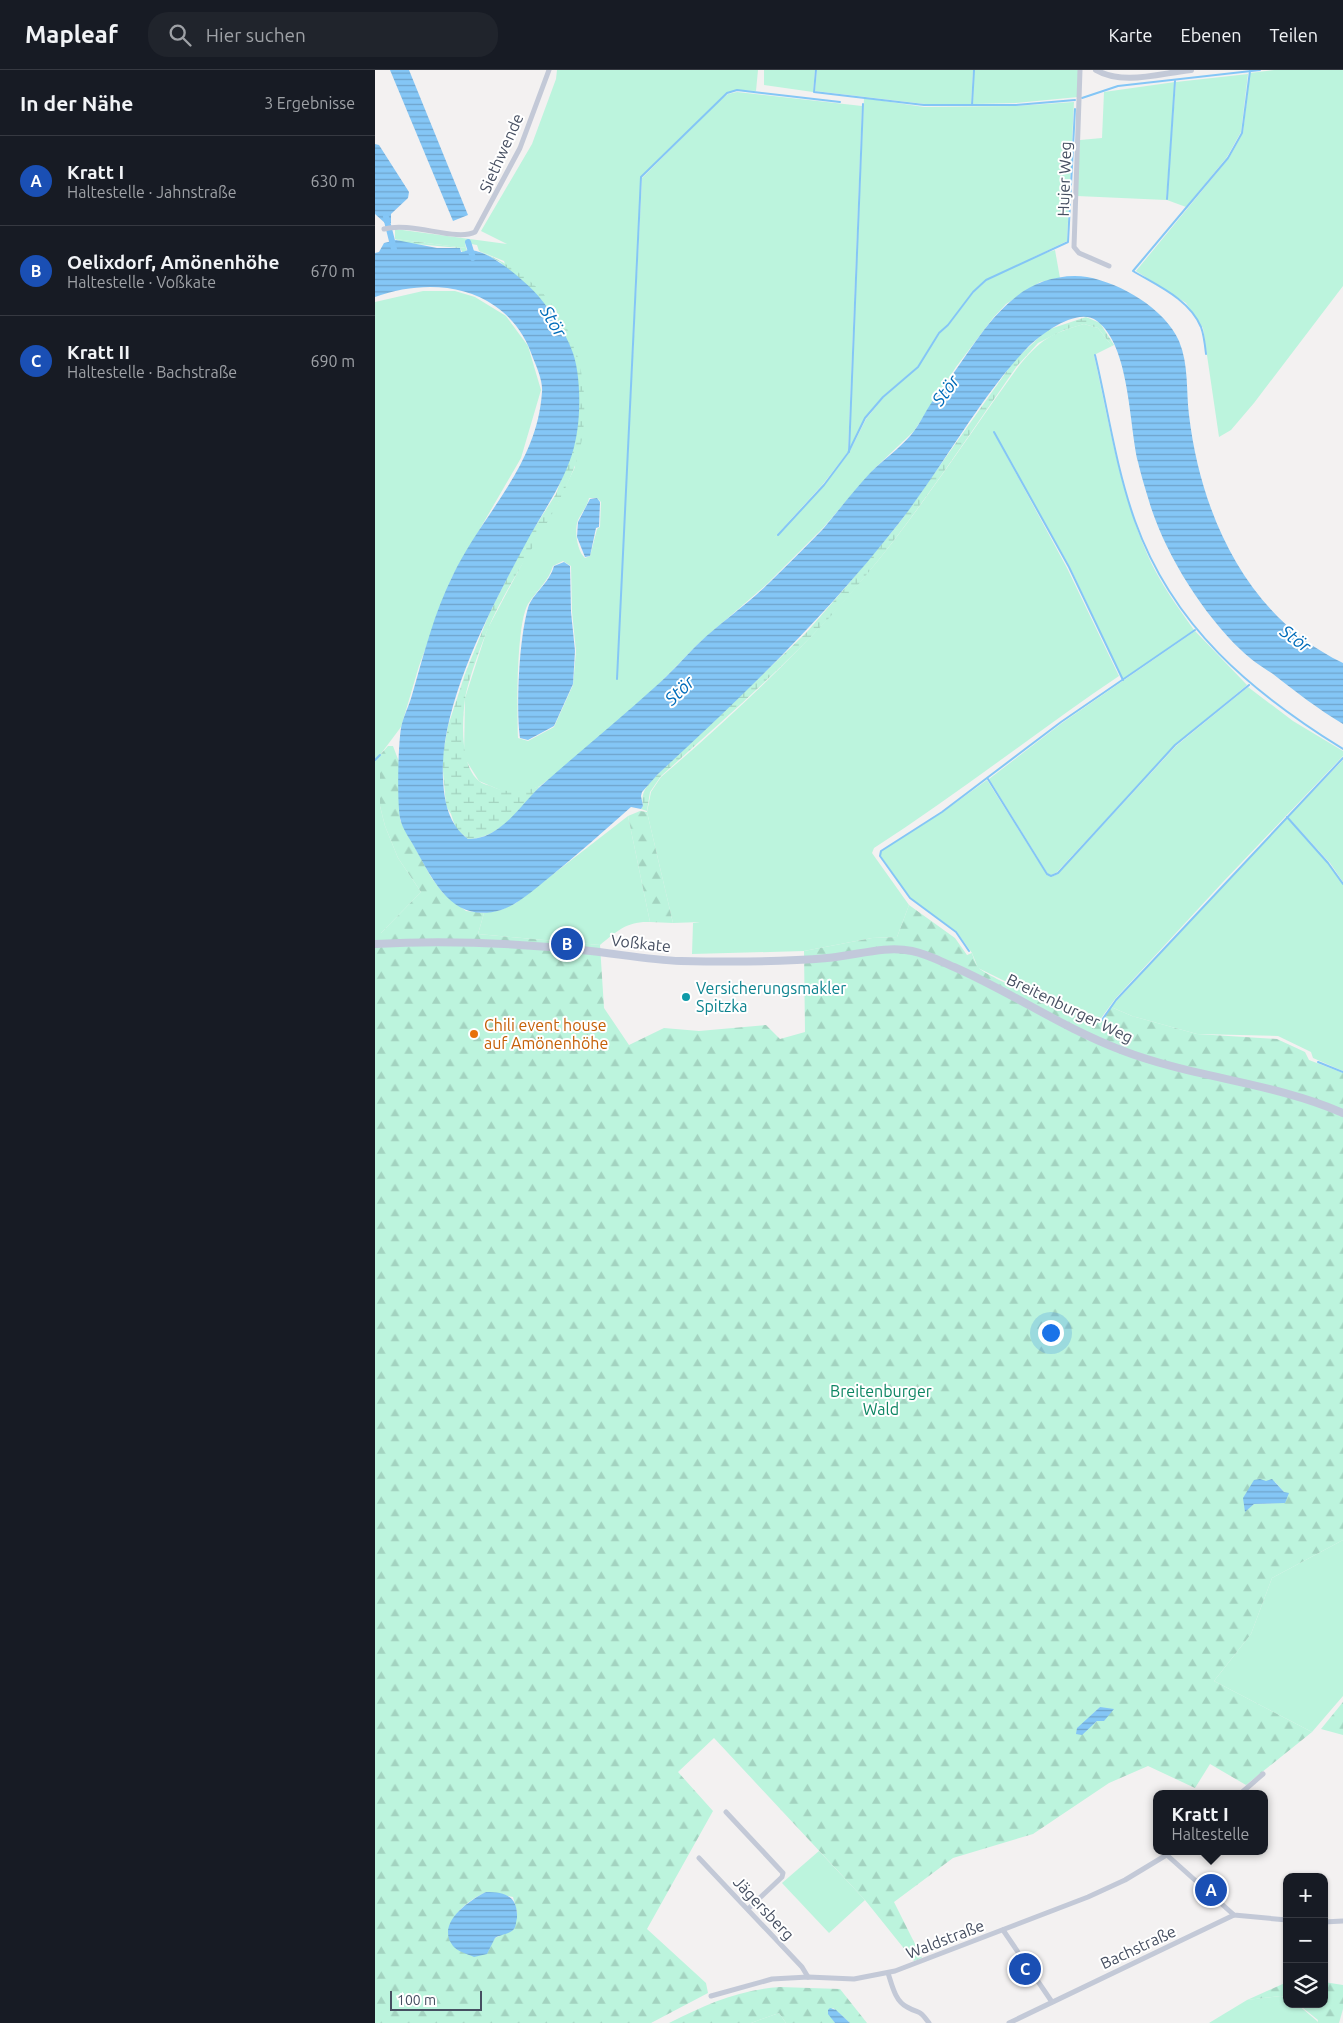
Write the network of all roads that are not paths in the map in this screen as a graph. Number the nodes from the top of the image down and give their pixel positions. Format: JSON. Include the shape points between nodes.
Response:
{"nodes":[{"id":1,"x":549,"y":70,"type":"edge"},
{"id":2,"x":1081,"y":70,"type":"edge"},
{"id":3,"x":1096,"y":70,"type":"edge"},
{"id":4,"x":1189,"y":70,"type":"edge"},
{"id":5,"x":384,"y":228,"type":"dead end"},
{"id":6,"x":1109,"y":266,"type":"dead end"},
{"id":7,"x":375,"y":944,"type":"edge"},
{"id":8,"x":903,"y":949,"type":"joint"},
{"id":9,"x":1343,"y":1114,"type":"edge"},
{"id":10,"x":1263,"y":1774,"type":"dead end"},
{"id":11,"x":1245,"y":1790,"type":"edge"},
{"id":12,"x":726,"y":1812,"type":"dead end"},
{"id":13,"x":1168,"y":1856,"type":"joint"},
{"id":14,"x":699,"y":1858,"type":"dead end"},
{"id":15,"x":748,"y":1909,"type":"junction"},
{"id":16,"x":1234,"y":1915,"type":"junction"},
{"id":17,"x":1283,"y":1920,"type":"edge"},
{"id":18,"x":1343,"y":1921,"type":"edge"},
{"id":19,"x":1328,"y":1922,"type":"edge"},
{"id":20,"x":1003,"y":1930,"type":"junction"},
{"id":21,"x":888,"y":1973,"type":"junction"},
{"id":22,"x":808,"y":1978,"type":"junction"},
{"id":23,"x":711,"y":1996,"type":"dead end"},
{"id":24,"x":1052,"y":2002,"type":"junction"},
{"id":25,"x":929,"y":2023,"type":"edge"},
{"id":26,"x":1009,"y":2023,"type":"edge"}],
"edges":[{"from":1,"to":5,"type":"street","name":"Siethwende","via":[[520,148],[478,229],[471,235],[464,235],[403,225]]},
{"from":2,"to":6,"type":"street","name":"Hujer Weg","via":[[1074,247],[1077,252]]},
{"from":3,"to":4,"type":"street","via":[[1128,78]]},
{"from":7,"to":8,"type":"main road","name":"Voßkate","via":[[453,942],[546,947],[683,961],[817,959]]},
{"from":8,"to":9,"type":"main road","name":"Breitenburger Weg","via":[[973,976],[1121,1051],[1315,1101]]},
{"from":10,"to":11,"type":"street"},
{"from":12,"to":15,"type":"street","via":[[783,1873]]},
{"from":13,"to":16,"type":"street"},
{"from":13,"to":20,"type":"street","name":"Waldstraße","via":[[1102,1891]]},
{"from":14,"to":15,"type":"street","name":"Jägersberg"},
{"from":15,"to":22,"type":"street","name":"Jägersberg","via":[[802,1967]]},
{"from":16,"to":17,"type":"street"},
{"from":16,"to":24,"type":"street","name":"Bachstraße"},
{"from":18,"to":19,"type":"street"},
{"from":20,"to":21,"type":"street","name":"Waldstraße"},
{"from":20,"to":24,"type":"street"},
{"from":21,"to":22,"type":"street","name":"Waldstraße","via":[[854,1979]]},
{"from":21,"to":25,"type":"street","via":[[897,1997],[906,2007],[920,2011]]},
{"from":22,"to":23,"type":"street","name":"Waldstraße","via":[[758,1982]]},
{"from":24,"to":26,"type":"street","name":"Bachstraße"}]}
